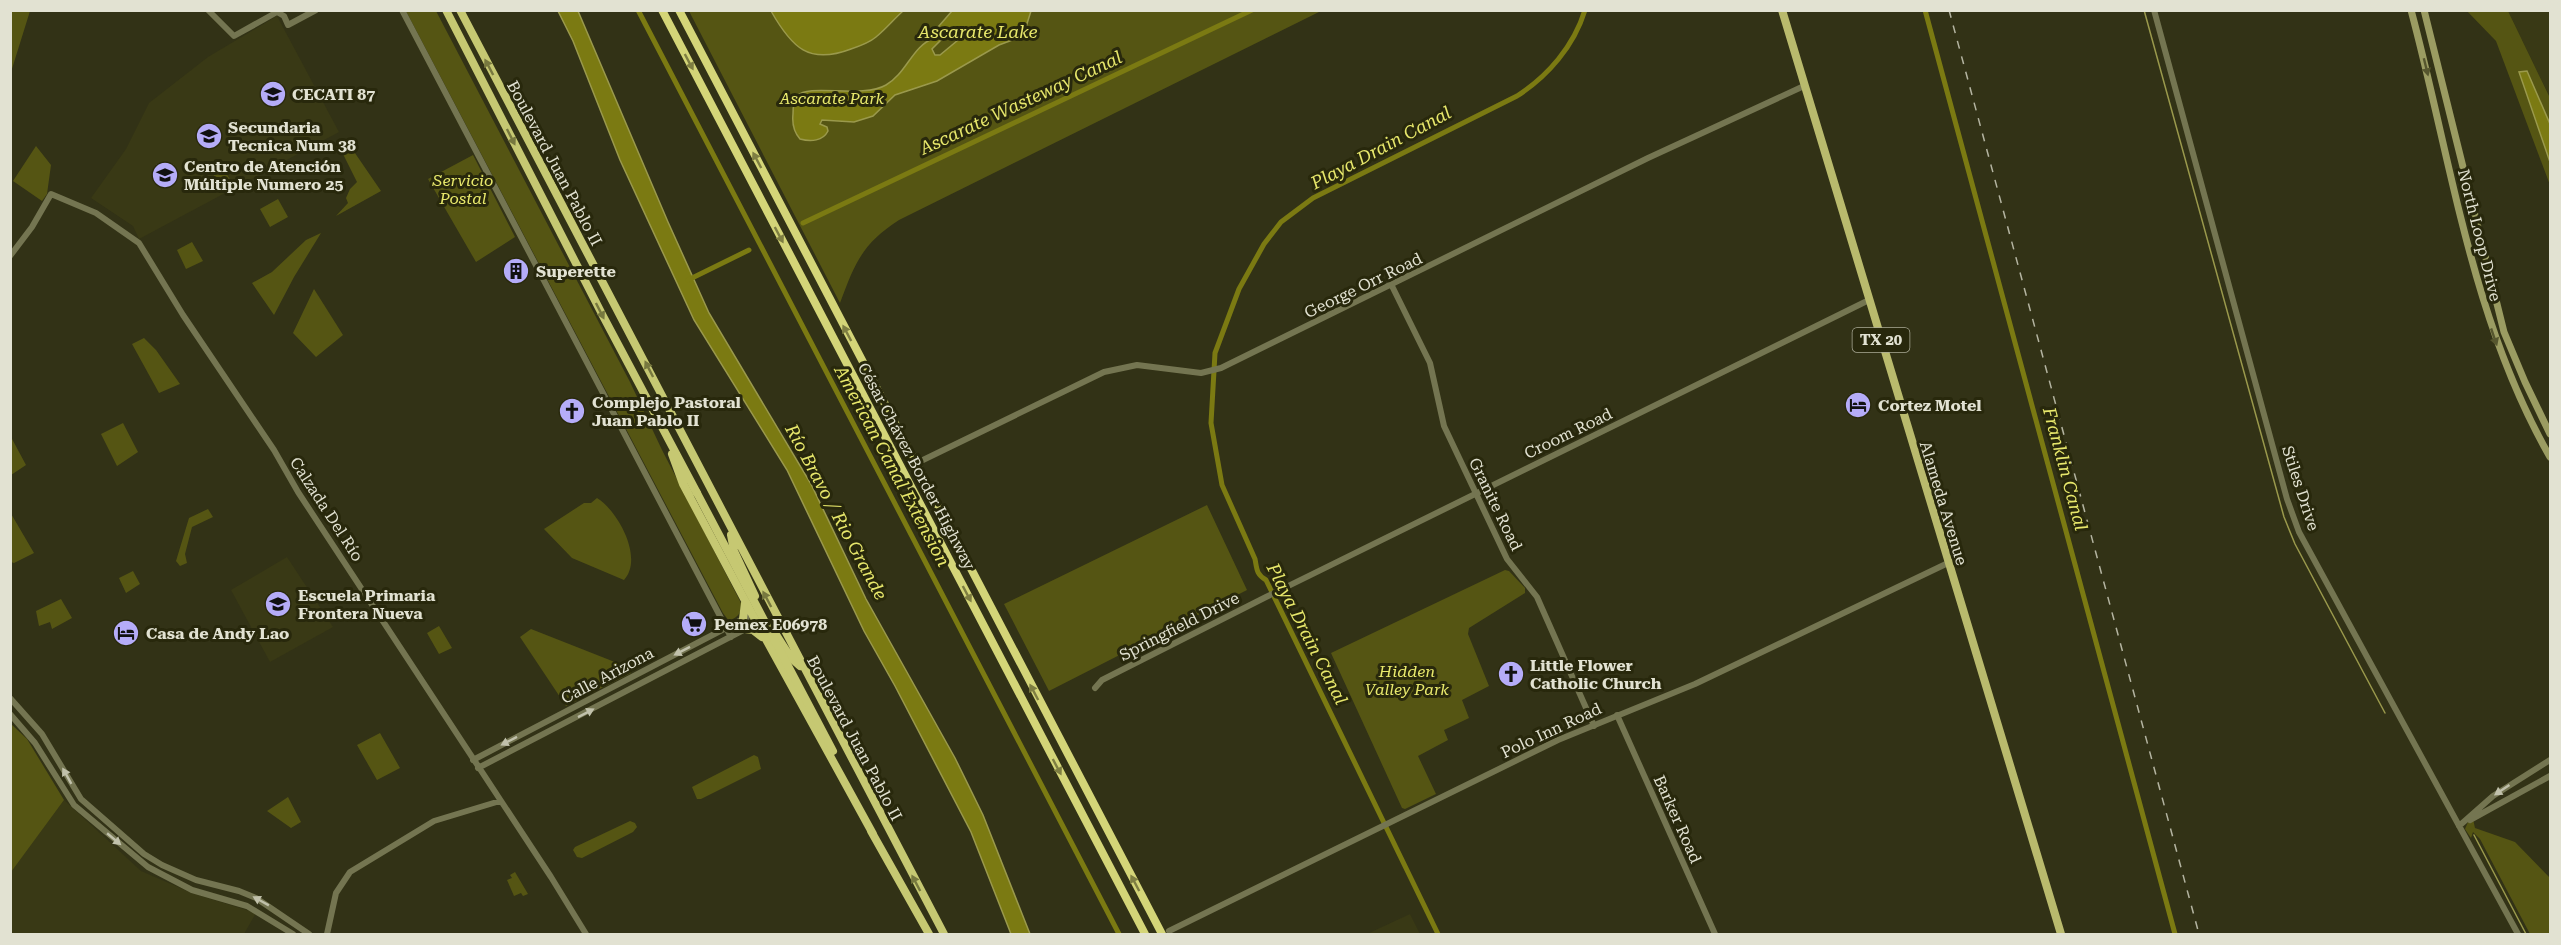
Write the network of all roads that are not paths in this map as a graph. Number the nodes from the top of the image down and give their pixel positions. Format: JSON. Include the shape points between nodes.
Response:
{"nodes":[{"id":1,"x":208,"y":10,"type":"edge"},
{"id":2,"x":316,"y":10,"type":"edge"},
{"id":3,"x":402,"y":10,"type":"edge"},
{"id":4,"x":446,"y":10,"type":"edge"},
{"id":5,"x":460,"y":10,"type":"edge"},
{"id":6,"x":662,"y":10,"type":"edge"},
{"id":7,"x":679,"y":10,"type":"edge"},
{"id":8,"x":1782,"y":10,"type":"edge"},
{"id":9,"x":2154,"y":10,"type":"edge"},
{"id":10,"x":2411,"y":10,"type":"edge"},
{"id":11,"x":2424,"y":10,"type":"edge"},
{"id":12,"x":279,"y":12,"type":"edge"},
{"id":13,"x":1804,"y":86,"type":"junction"},
{"id":14,"x":2459,"y":156,"type":"junction"},
{"id":15,"x":2448,"y":158,"type":"junction"},
{"id":16,"x":10,"y":256,"type":"edge"},
{"id":17,"x":1392,"y":286,"type":"junction"},
{"id":18,"x":1869,"y":300,"type":"junction"},
{"id":19,"x":664,"y":433,"type":"junction"},
{"id":20,"x":2550,"y":434,"type":"edge"},
{"id":21,"x":2550,"y":457,"type":"edge"},
{"id":22,"x":923,"y":460,"type":"dead end"},
{"id":23,"x":1476,"y":494,"type":"junction"},
{"id":24,"x":729,"y":524,"type":"junction"},
{"id":25,"x":1948,"y":563,"type":"junction"},
{"id":26,"x":1278,"y":591,"type":"joint"},
{"id":27,"x":744,"y":599,"type":"junction"},
{"id":28,"x":756,"y":617,"type":"junction"},
{"id":29,"x":743,"y":619,"type":"junction"},
{"id":30,"x":727,"y":628,"type":"junction"},
{"id":31,"x":745,"y":629,"type":"junction"},
{"id":32,"x":732,"y":637,"type":"junction"},
{"id":33,"x":768,"y":644,"type":"junction"},
{"id":34,"x":805,"y":672,"type":"junction"},
{"id":35,"x":1095,"y":688,"type":"dead end"},
{"id":36,"x":10,"y":698,"type":"edge"},
{"id":37,"x":10,"y":714,"type":"edge"},
{"id":38,"x":1617,"y":715,"type":"junction"},
{"id":39,"x":1594,"y":726,"type":"junction"},
{"id":40,"x":473,"y":760,"type":"junction"},
{"id":41,"x":2550,"y":760,"type":"edge"},
{"id":42,"x":478,"y":768,"type":"junction"},
{"id":43,"x":2550,"y":776,"type":"edge"},
{"id":44,"x":81,"y":799,"type":"junction"},
{"id":45,"x":500,"y":801,"type":"junction"},
{"id":46,"x":74,"y":805,"type":"junction"},
{"id":47,"x":2459,"y":826,"type":"junction"},
{"id":48,"x":873,"y":834,"type":"junction"},
{"id":49,"x":196,"y":880,"type":"junction"},
{"id":50,"x":192,"y":890,"type":"junction"},
{"id":51,"x":1166,"y":933,"type":"edge"},
{"id":52,"x":293,"y":934,"type":"edge"},
{"id":53,"x":309,"y":934,"type":"edge"},
{"id":54,"x":327,"y":934,"type":"edge"},
{"id":55,"x":586,"y":934,"type":"edge"},
{"id":56,"x":929,"y":934,"type":"edge"},
{"id":57,"x":944,"y":934,"type":"edge"},
{"id":58,"x":1145,"y":934,"type":"edge"},
{"id":59,"x":1714,"y":934,"type":"edge"},
{"id":60,"x":2061,"y":934,"type":"edge"},
{"id":61,"x":2518,"y":934,"type":"edge"}],
"edges":[{"from":1,"to":12,"type":"street","via":[[234,36]]},
{"from":2,"to":12,"type":"street","via":[[288,25]]},
{"from":3,"to":30,"type":"street"},
{"from":4,"to":19,"type":"highway","name":"Boulevard Juan Pablo II","one_way":true},
{"from":24,"to":5,"type":"highway","name":"Boulevard Juan Pablo II","one_way":true},
{"from":6,"to":58,"type":"highway","name":"César Chávez Border Highway","one_way":true},
{"from":51,"to":7,"type":"highway","name":"César Chávez Border Highway","one_way":true},
{"from":8,"to":13,"type":"main road","name":"Alameda Avenue","number":"TX 20"},
{"from":9,"to":47,"type":"street","name":"Stiles Drive","via":[[2287,500],[2299,532]]},
{"from":10,"to":15,"type":"main road","name":"North Loop Drive","one_way":true},
{"from":11,"to":14,"type":"main road","name":"North Loop Drive"},
{"from":13,"to":17,"type":"street","name":"George Orr Road","via":[[1648,158]]},
{"from":13,"to":18,"type":"main road","name":"Alameda Avenue","number":"TX 20"},
{"from":14,"to":15,"type":"main road"},
{"from":14,"to":20,"type":"main road","name":"North Loop Drive","via":[[2505,332]]},
{"from":15,"to":21,"type":"main road","name":"North Loop Drive","one_way":true,"via":[[2490,324],[2517,395]]},
{"from":16,"to":40,"type":"street","name":"Calzada Del Río","via":[[51,194],[96,213],[139,243]]},
{"from":17,"to":22,"type":"street","name":"George Orr Road","via":[[1208,372],[1143,365],[1113,369]]},
{"from":17,"to":23,"type":"street","name":"Granite Road","via":[[1430,363],[1444,426]]},
{"from":18,"to":23,"type":"street","name":"Croom Road"},
{"from":18,"to":25,"type":"main road","name":"Alameda Avenue","number":"TX 20"},
{"from":19,"to":27,"type":"highway","via":[[681,480]]},
{"from":19,"to":48,"type":"highway","name":"Boulevard Juan Pablo II","bridge":true},
{"from":23,"to":26,"type":"street","name":"Croom Road"},
{"from":23,"to":39,"type":"street","name":"Granite Road","via":[[1506,559],[1537,597]]},
{"from":24,"to":28,"type":"highway","via":[[734,551],[757,600]]},
{"from":34,"to":24,"type":"highway","name":"Boulevard Juan Pablo II","one_way":true},
{"from":25,"to":38,"type":"street","name":"Polo Inn Road","via":[[1695,684]]},
{"from":25,"to":60,"type":"main road","name":"Alameda Avenue","number":"TX 20"},
{"from":26,"to":35,"type":"street","name":"Springfield Drive","via":[[1102,680]]},
{"from":27,"to":28,"type":"highway"},
{"from":27,"to":29,"type":"highway"},
{"from":28,"to":29,"type":"street","name":"Calle Arizona"},
{"from":28,"to":31,"type":"street","name":"Calle Arizona"},
{"from":28,"to":33,"type":"highway"},
{"from":28,"to":34,"type":"highway","via":[[767,621]]},
{"from":29,"to":30,"type":"street","name":"Calle Arizona"},
{"from":30,"to":32,"type":"street"},
{"from":30,"to":40,"type":"street","name":"Calle Arizona","one_way":true},
{"from":31,"to":32,"type":"street","name":"Calle Arizona"},
{"from":31,"to":33,"type":"highway","via":[[756,631]]},
{"from":42,"to":32,"type":"street","name":"Calle Arizona","one_way":true},
{"from":33,"to":48,"type":"highway"},
{"from":57,"to":34,"type":"highway","name":"Boulevard Juan Pablo II","one_way":true},
{"from":44,"to":36,"type":"street","one_way":true,"via":[[38,727]]},
{"from":37,"to":46,"type":"street","via":[[35,742]]},
{"from":38,"to":39,"type":"street","name":"Polo Inn Road"},
{"from":38,"to":59,"type":"street","name":"Barker Road"},
{"from":39,"to":51,"type":"street","name":"Polo Inn Road"},
{"from":40,"to":42,"type":"street","name":"Calzada Del Río"},
{"from":41,"to":47,"type":"street","one_way":true,"via":[[2493,796]]},
{"from":42,"to":45,"type":"street","name":"Calzada Del Río"},
{"from":43,"to":47,"type":"street"},
{"from":44,"to":46,"type":"street"},
{"from":44,"to":49,"type":"street","via":[[144,854]]},
{"from":45,"to":54,"type":"street","via":[[434,821],[350,872],[336,893]]},
{"from":45,"to":55,"type":"street","name":"Calzada Del Río"},
{"from":46,"to":50,"type":"street","one_way":true,"via":[[148,867]]},
{"from":47,"to":61,"type":"street","name":"Stiles Drive"},
{"from":48,"to":56,"type":"highway","name":"Boulevard Juan Pablo II"},
{"from":49,"to":50,"type":"street"},
{"from":53,"to":49,"type":"street","one_way":true,"via":[[256,898]]},
{"from":50,"to":52,"type":"street","via":[[247,906]]}]}
